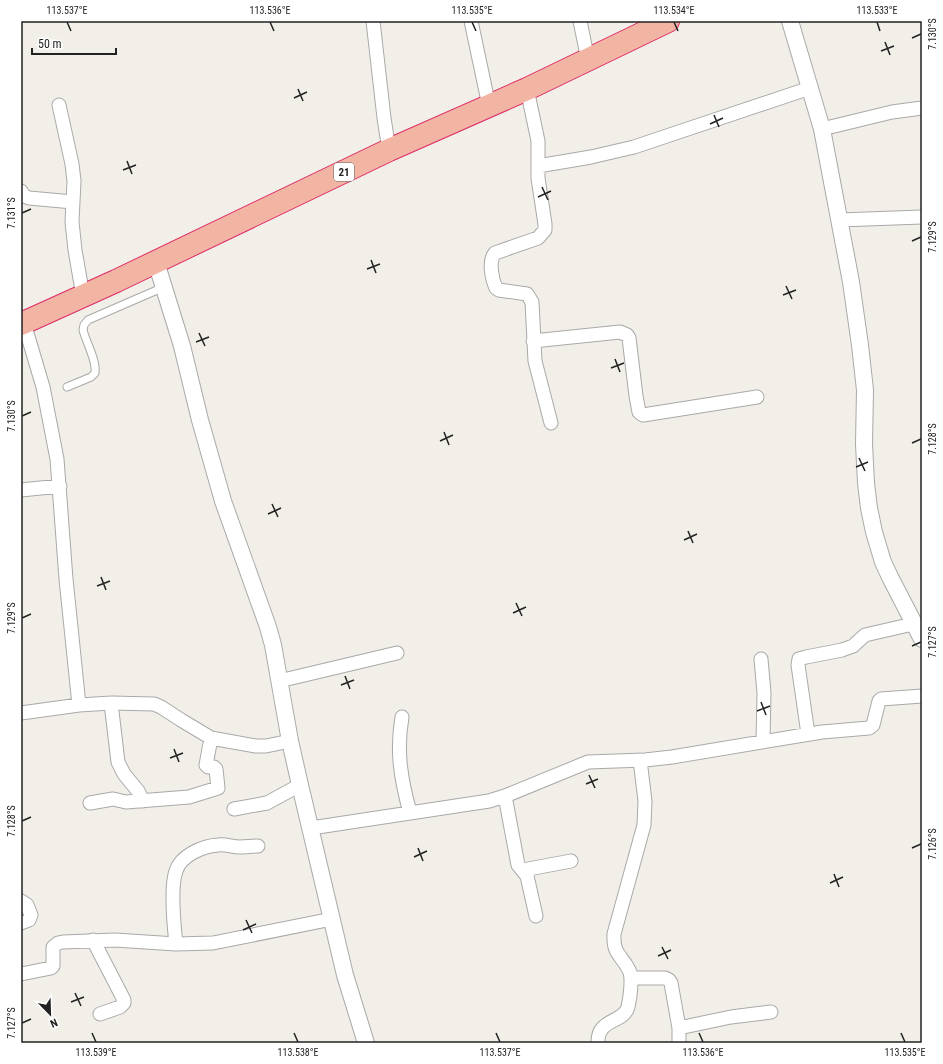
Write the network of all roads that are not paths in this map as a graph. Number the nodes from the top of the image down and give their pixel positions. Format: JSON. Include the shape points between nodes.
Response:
{"nodes":[{"id":1,"x":373,"y":21,"type":"edge"},
{"id":2,"x":472,"y":21,"type":"edge"},
{"id":3,"x":580,"y":21,"type":"edge"},
{"id":4,"x":668,"y":21,"type":"edge"},
{"id":5,"x":790,"y":21,"type":"edge"},
{"id":6,"x":588,"y":60,"type":"junction"},
{"id":7,"x":810,"y":88,"type":"junction"},
{"id":8,"x":527,"y":89,"type":"junction"},
{"id":9,"x":59,"y":105,"type":"dead end"},
{"id":10,"x":489,"y":106,"type":"junction"},
{"id":11,"x":922,"y":108,"type":"edge"},
{"id":12,"x":822,"y":129,"type":"junction"},
{"id":13,"x":389,"y":150,"type":"junction"},
{"id":14,"x":538,"y":166,"type":"junction"},
{"id":15,"x":21,"y":191,"type":"edge"},
{"id":16,"x":73,"y":202,"type":"junction"},
{"id":17,"x":922,"y":217,"type":"edge"},
{"id":18,"x":839,"y":220,"type":"junction"},
{"id":19,"x":156,"y":262,"type":"junction"},
{"id":20,"x":164,"y":287,"type":"junction"},
{"id":21,"x":83,"y":296,"type":"junction"},
{"id":22,"x":23,"y":323,"type":"edge"},
{"id":23,"x":533,"y":341,"type":"junction"},
{"id":24,"x":67,"y":387,"type":"dead end"},
{"id":25,"x":757,"y":397,"type":"dead end"},
{"id":26,"x":551,"y":423,"type":"dead end"},
{"id":27,"x":60,"y":486,"type":"junction"},
{"id":28,"x":21,"y":490,"type":"edge"},
{"id":29,"x":913,"y":624,"type":"junction"},
{"id":30,"x":922,"y":639,"type":"edge"},
{"id":31,"x":397,"y":653,"type":"dead end"},
{"id":32,"x":762,"y":659,"type":"dead end"},
{"id":33,"x":279,"y":681,"type":"junction"},
{"id":34,"x":922,"y":696,"type":"edge"},
{"id":35,"x":111,"y":703,"type":"junction"},
{"id":36,"x":79,"y":705,"type":"junction"},
{"id":37,"x":21,"y":713,"type":"edge"},
{"id":38,"x":402,"y":717,"type":"dead end"},
{"id":39,"x":808,"y":734,"type":"junction"},
{"id":40,"x":211,"y":738,"type":"junction"},
{"id":41,"x":290,"y":741,"type":"junction"},
{"id":42,"x":762,"y":742,"type":"junction"},
{"id":43,"x":642,"y":760,"type":"junction"},
{"id":44,"x":300,"y":785,"type":"junction"},
{"id":45,"x":505,"y":796,"type":"junction"},
{"id":46,"x":143,"y":801,"type":"junction"},
{"id":47,"x":90,"y":803,"type":"dead end"},
{"id":48,"x":234,"y":809,"type":"dead end"},
{"id":49,"x":410,"y":813,"type":"junction"},
{"id":50,"x":311,"y":828,"type":"junction"},
{"id":51,"x":258,"y":846,"type":"dead end"},
{"id":52,"x":571,"y":861,"type":"dead end"},
{"id":53,"x":523,"y":870,"type":"junction"},
{"id":54,"x":21,"y":901,"type":"edge"},
{"id":55,"x":536,"y":916,"type":"dead end"},
{"id":56,"x":332,"y":919,"type":"junction"},
{"id":57,"x":21,"y":923,"type":"edge"},
{"id":58,"x":93,"y":940,"type":"junction"},
{"id":59,"x":176,"y":944,"type":"junction"},
{"id":60,"x":21,"y":974,"type":"edge"},
{"id":61,"x":631,"y":978,"type":"junction"},
{"id":62,"x":770,"y":1012,"type":"dead end"},
{"id":63,"x":100,"y":1014,"type":"dead end"},
{"id":64,"x":679,"y":1028,"type":"junction"},
{"id":65,"x":366,"y":1043,"type":"edge"},
{"id":66,"x":598,"y":1043,"type":"edge"},
{"id":67,"x":679,"y":1043,"type":"edge"}],
"edges":[{"from":1,"to":13,"type":"street"},
{"from":2,"to":10,"type":"street"},
{"from":3,"to":6,"type":"street"},
{"from":4,"to":6,"type":"highway","number":"21"},
{"from":5,"to":7,"type":"street"},
{"from":6,"to":8,"type":"highway","number":"21"},
{"from":7,"to":12,"type":"street"},
{"from":7,"to":14,"type":"street","via":[[634,147]]},
{"from":8,"to":10,"type":"highway","number":"21"},
{"from":8,"to":14,"type":"street","via":[[538,141]]},
{"from":9,"to":16,"type":"street","via":[[72,164]]},
{"from":10,"to":13,"type":"highway","number":"21"},
{"from":11,"to":12,"type":"street","via":[[892,112]]},
{"from":12,"to":18,"type":"street"},
{"from":13,"to":19,"type":"highway","number":"21"},
{"from":14,"to":23,"type":"street","via":[[545,230],[538,238],[492,256],[496,288],[527,294],[532,302]]},
{"from":15,"to":16,"type":"street","via":[[29,198]]},
{"from":16,"to":21,"type":"street","via":[[72,222]]},
{"from":17,"to":18,"type":"street"},
{"from":18,"to":29,"type":"street","via":[[851,282],[865,390],[864,444],[869,508],[883,562]]},
{"from":19,"to":20,"type":"street"},
{"from":19,"to":21,"type":"highway","number":"21"},
{"from":20,"to":24,"type":"lane","via":[[88,320],[83,330],[96,368],[95,373]]},
{"from":20,"to":33,"type":"street","via":[[223,501],[268,627]]},
{"from":21,"to":22,"type":"highway","number":"21"},
{"from":22,"to":27,"type":"street","via":[[46,401],[58,459]]},
{"from":23,"to":25,"type":"street","via":[[620,332],[627,335],[639,412],[643,415]]},
{"from":23,"to":26,"type":"street","via":[[535,361]]},
{"from":27,"to":28,"type":"street"},
{"from":27,"to":36,"type":"street","via":[[66,579]]},
{"from":29,"to":30,"type":"street"},
{"from":29,"to":39,"type":"street","via":[[865,635],[853,646],[842,650],[799,659]]},
{"from":31,"to":33,"type":"street"},
{"from":32,"to":42,"type":"street"},
{"from":33,"to":41,"type":"street"},
{"from":34,"to":39,"type":"street","via":[[882,699],[872,727]]},
{"from":35,"to":36,"type":"street"},
{"from":35,"to":40,"type":"street","via":[[161,706]]},
{"from":35,"to":46,"type":"street","via":[[120,769]]},
{"from":36,"to":37,"type":"street"},
{"from":38,"to":49,"type":"street","via":[[398,744],[399,760]]},
{"from":39,"to":42,"type":"street"},
{"from":40,"to":41,"type":"street","via":[[256,746]]},
{"from":40,"to":46,"type":"street","via":[[206,765],[216,769],[218,788],[189,798]]},
{"from":41,"to":44,"type":"street"},
{"from":42,"to":43,"type":"street"},
{"from":43,"to":45,"type":"street","via":[[588,762]]},
{"from":43,"to":61,"type":"street","via":[[644,825],[613,941],[616,952],[629,969]]},
{"from":44,"to":48,"type":"street","via":[[267,803]]},
{"from":44,"to":50,"type":"street"},
{"from":45,"to":49,"type":"street","via":[[489,801]]},
{"from":45,"to":53,"type":"street","via":[[518,864]]},
{"from":46,"to":47,"type":"street","via":[[123,802],[113,799]]},
{"from":49,"to":50,"type":"street"},
{"from":50,"to":56,"type":"street"},
{"from":51,"to":59,"type":"street","via":[[212,846],[194,852],[180,864],[176,871],[174,886]]},
{"from":52,"to":53,"type":"street"},
{"from":53,"to":55,"type":"street","via":[[527,876]]},
{"from":54,"to":57,"type":"street","via":[[27,905],[31,915],[29,920]]},
{"from":56,"to":59,"type":"street","via":[[213,943]]},
{"from":56,"to":65,"type":"street","via":[[345,975]]},
{"from":58,"to":59,"type":"street"},
{"from":58,"to":60,"type":"street","via":[[58,943],[53,947],[51,968]]},
{"from":58,"to":63,"type":"street","via":[[124,1000],[120,1007]]},
{"from":61,"to":64,"type":"street","via":[[669,980]]},
{"from":61,"to":66,"type":"street","via":[[627,1009],[602,1027]]},
{"from":62,"to":64,"type":"street"},
{"from":64,"to":67,"type":"street"}]}
